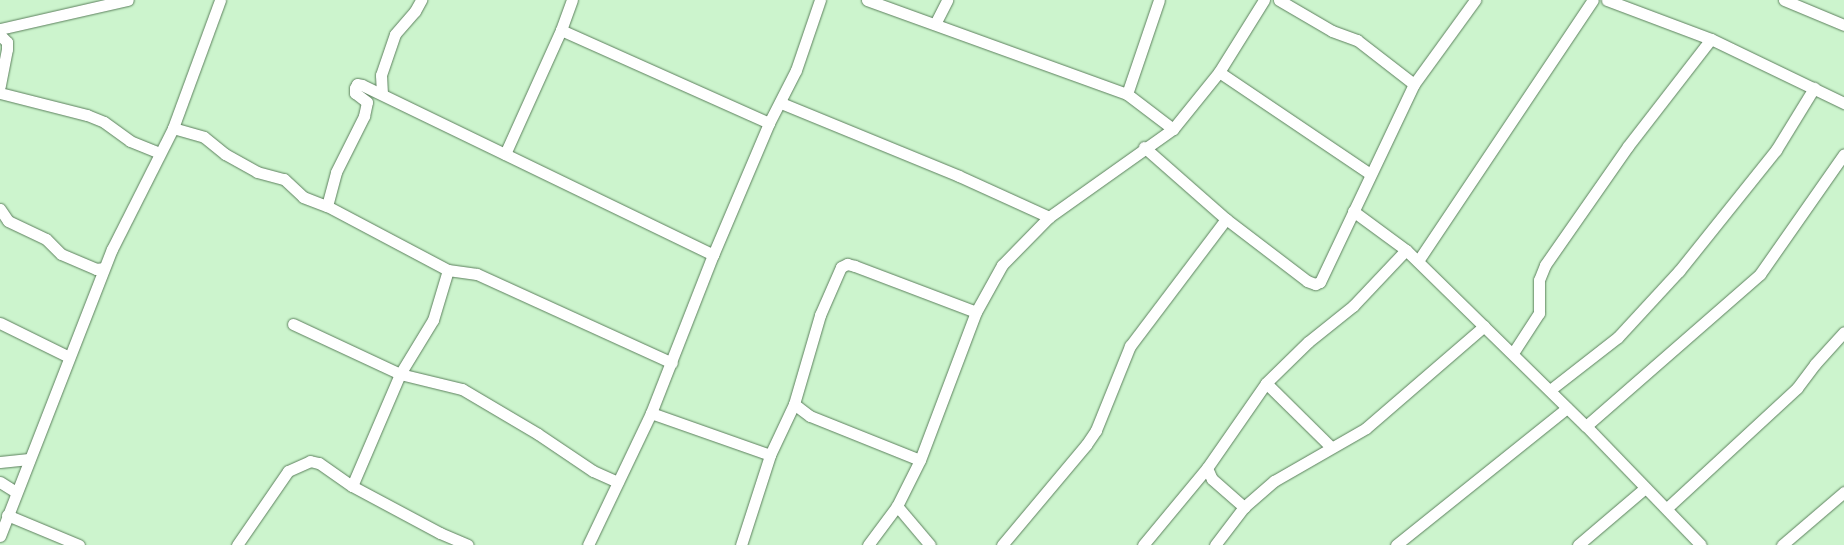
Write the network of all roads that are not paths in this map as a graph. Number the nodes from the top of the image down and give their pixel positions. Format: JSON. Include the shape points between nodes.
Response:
{"nodes":[{"id":1,"x":128,"y":0,"type":"edge"},
{"id":2,"x":220,"y":0,"type":"edge"},
{"id":3,"x":421,"y":0,"type":"edge"},
{"id":4,"x":572,"y":0,"type":"edge"},
{"id":5,"x":820,"y":0,"type":"edge"},
{"id":6,"x":867,"y":0,"type":"edge"},
{"id":7,"x":947,"y":0,"type":"edge"},
{"id":8,"x":1159,"y":0,"type":"edge"},
{"id":9,"x":1264,"y":0,"type":"edge"},
{"id":10,"x":1279,"y":0,"type":"edge"},
{"id":11,"x":1475,"y":0,"type":"edge"},
{"id":12,"x":1593,"y":0,"type":"edge"},
{"id":13,"x":1607,"y":0,"type":"edge"},
{"id":14,"x":1784,"y":0,"type":"edge"},
{"id":15,"x":935,"y":24,"type":"junction"},
{"id":16,"x":1844,"y":24,"type":"edge"},
{"id":17,"x":0,"y":29,"type":"edge"},
{"id":18,"x":561,"y":30,"type":"junction"},
{"id":19,"x":0,"y":35,"type":"edge"},
{"id":20,"x":1711,"y":39,"type":"junction"},
{"id":21,"x":1219,"y":72,"type":"junction"},
{"id":22,"x":1414,"y":84,"type":"junction"},
{"id":23,"x":0,"y":86,"type":"edge"},
{"id":24,"x":1814,"y":88,"type":"junction"},
{"id":25,"x":0,"y":93,"type":"edge"},
{"id":26,"x":382,"y":94,"type":"junction"},
{"id":27,"x":1128,"y":94,"type":"junction"},
{"id":28,"x":780,"y":103,"type":"junction"},
{"id":29,"x":1844,"y":103,"type":"edge"},
{"id":30,"x":769,"y":123,"type":"junction"},
{"id":31,"x":173,"y":128,"type":"junction"},
{"id":32,"x":1173,"y":129,"type":"junction"},
{"id":33,"x":1144,"y":147,"type":"junction"},
{"id":34,"x":160,"y":153,"type":"junction"},
{"id":35,"x":505,"y":154,"type":"junction"},
{"id":36,"x":1844,"y":154,"type":"edge"},
{"id":37,"x":1370,"y":174,"type":"junction"},
{"id":38,"x":327,"y":206,"type":"junction"},
{"id":39,"x":0,"y":209,"type":"edge"},
{"id":40,"x":1353,"y":211,"type":"junction"},
{"id":41,"x":1049,"y":217,"type":"junction"},
{"id":42,"x":1226,"y":219,"type":"junction"},
{"id":43,"x":1406,"y":250,"type":"junction"},
{"id":44,"x":713,"y":255,"type":"junction"},
{"id":45,"x":1418,"y":262,"type":"junction"},
{"id":46,"x":104,"y":268,"type":"junction"},
{"id":47,"x":448,"y":270,"type":"junction"},
{"id":48,"x":976,"y":312,"type":"junction"},
{"id":49,"x":0,"y":323,"type":"edge"},
{"id":50,"x":293,"y":324,"type":"dead end"},
{"id":51,"x":1484,"y":326,"type":"junction"},
{"id":52,"x":1844,"y":332,"type":"edge"},
{"id":53,"x":1512,"y":353,"type":"junction"},
{"id":54,"x":69,"y":358,"type":"junction"},
{"id":55,"x":672,"y":363,"type":"junction"},
{"id":56,"x":400,"y":374,"type":"junction"},
{"id":57,"x":1266,"y":383,"type":"junction"},
{"id":58,"x":1550,"y":390,"type":"junction"},
{"id":59,"x":794,"y":404,"type":"junction"},
{"id":60,"x":1567,"y":408,"type":"junction"},
{"id":61,"x":651,"y":413,"type":"junction"},
{"id":62,"x":1586,"y":426,"type":"junction"},
{"id":63,"x":1331,"y":448,"type":"junction"},
{"id":64,"x":770,"y":454,"type":"junction"},
{"id":65,"x":29,"y":459,"type":"junction"},
{"id":66,"x":920,"y":460,"type":"junction"},
{"id":67,"x":0,"y":462,"type":"edge"},
{"id":68,"x":1207,"y":468,"type":"junction"},
{"id":69,"x":1212,"y":479,"type":"junction"},
{"id":70,"x":1197,"y":481,"type":"junction"},
{"id":71,"x":0,"y":482,"type":"edge"},
{"id":72,"x":618,"y":482,"type":"junction"},
{"id":73,"x":352,"y":486,"type":"junction"},
{"id":74,"x":1645,"y":488,"type":"junction"},
{"id":75,"x":16,"y":492,"type":"junction"},
{"id":76,"x":1844,"y":492,"type":"edge"},
{"id":77,"x":897,"y":506,"type":"junction"},
{"id":78,"x":1244,"y":507,"type":"junction"},
{"id":79,"x":1667,"y":508,"type":"junction"},
{"id":80,"x":7,"y":515,"type":"junction"},
{"id":81,"x":0,"y":536,"type":"edge"},
{"id":82,"x":79,"y":545,"type":"edge"},
{"id":83,"x":237,"y":545,"type":"edge"},
{"id":84,"x":468,"y":545,"type":"edge"},
{"id":85,"x":588,"y":545,"type":"edge"},
{"id":86,"x":741,"y":545,"type":"edge"},
{"id":87,"x":868,"y":545,"type":"edge"},
{"id":88,"x":930,"y":545,"type":"edge"},
{"id":89,"x":1002,"y":545,"type":"edge"},
{"id":90,"x":1142,"y":545,"type":"edge"},
{"id":91,"x":1215,"y":545,"type":"edge"},
{"id":92,"x":1396,"y":545,"type":"edge"},
{"id":93,"x":1578,"y":545,"type":"edge"},
{"id":94,"x":1701,"y":545,"type":"edge"},
{"id":95,"x":1782,"y":545,"type":"edge"}],
"edges":[{"from":1,"to":17,"type":"street"},
{"from":2,"to":31,"type":"street"},
{"from":3,"to":26,"type":"street","via":[[395,34],[381,75]]},
{"from":4,"to":18,"type":"street"},
{"from":5,"to":28,"type":"street","via":[[796,70]]},
{"from":6,"to":15,"type":"street"},
{"from":7,"to":15,"type":"street"},
{"from":8,"to":27,"type":"street"},
{"from":9,"to":21,"type":"street"},
{"from":10,"to":22,"type":"street","via":[[1332,31],[1356,40]]},
{"from":11,"to":22,"type":"street"},
{"from":12,"to":45,"type":"street"},
{"from":13,"to":20,"type":"street"},
{"from":14,"to":16,"type":"street"},
{"from":15,"to":27,"type":"street"},
{"from":18,"to":30,"type":"street"},
{"from":18,"to":35,"type":"street"},
{"from":19,"to":23,"type":"street","via":[[6,42],[7,49]]},
{"from":20,"to":24,"type":"street"},
{"from":20,"to":53,"type":"street","via":[[1628,146],[1545,265],[1539,280],[1539,313]]},
{"from":21,"to":32,"type":"street"},
{"from":21,"to":37,"type":"street"},
{"from":22,"to":37,"type":"street"},
{"from":24,"to":29,"type":"street"},
{"from":24,"to":58,"type":"street","via":[[1776,150],[1680,271],[1618,337]]},
{"from":25,"to":34,"type":"street","via":[[87,115],[104,122],[130,141]]},
{"from":26,"to":35,"type":"street"},
{"from":26,"to":38,"type":"street","via":[[362,85],[357,84],[354,88],[355,93],[367,102],[364,116],[336,172]]},
{"from":27,"to":32,"type":"street"},
{"from":28,"to":30,"type":"street"},
{"from":28,"to":41,"type":"street","via":[[959,176]]},
{"from":30,"to":44,"type":"street"},
{"from":31,"to":34,"type":"street"},
{"from":31,"to":38,"type":"street","via":[[204,137],[225,154],[257,172],[284,179],[304,197]]},
{"from":32,"to":33,"type":"street"},
{"from":33,"to":41,"type":"street"},
{"from":33,"to":42,"type":"street"},
{"from":34,"to":46,"type":"street"},
{"from":35,"to":44,"type":"street"},
{"from":36,"to":62,"type":"street","via":[[1760,274]]},
{"from":37,"to":40,"type":"street"},
{"from":38,"to":47,"type":"street"},
{"from":39,"to":46,"type":"street","via":[[8,220],[46,239],[61,254],[96,269]]},
{"from":40,"to":42,"type":"street","via":[[1320,282],[1315,284],[1307,281]]},
{"from":40,"to":43,"type":"street"},
{"from":41,"to":48,"type":"street","via":[[1002,265]]},
{"from":42,"to":89,"type":"street","via":[[1130,346],[1096,430],[1086,445]]},
{"from":43,"to":45,"type":"street"},
{"from":43,"to":57,"type":"street","via":[[1353,306],[1308,342]]},
{"from":44,"to":55,"type":"street"},
{"from":45,"to":51,"type":"street"},
{"from":46,"to":54,"type":"street"},
{"from":47,"to":55,"type":"street","via":[[477,274]]},
{"from":47,"to":56,"type":"street","via":[[430,326]]},
{"from":48,"to":59,"type":"street","via":[[847,264],[841,267],[820,315]]},
{"from":48,"to":66,"type":"street"},
{"from":49,"to":54,"type":"street"},
{"from":50,"to":56,"type":"street"},
{"from":51,"to":53,"type":"street"},
{"from":51,"to":63,"type":"street","via":[[1378,419]]},
{"from":52,"to":79,"type":"street","via":[[1797,388]]},
{"from":53,"to":58,"type":"street"},
{"from":54,"to":65,"type":"street"},
{"from":55,"to":61,"type":"street"},
{"from":56,"to":72,"type":"street","via":[[462,389],[538,434],[593,471]]},
{"from":56,"to":73,"type":"street"},
{"from":57,"to":63,"type":"street"},
{"from":57,"to":68,"type":"street"},
{"from":58,"to":60,"type":"street"},
{"from":59,"to":64,"type":"street"},
{"from":59,"to":66,"type":"street","via":[[810,416]]},
{"from":60,"to":62,"type":"street"},
{"from":60,"to":92,"type":"street"},
{"from":61,"to":64,"type":"street"},
{"from":61,"to":72,"type":"street"},
{"from":62,"to":74,"type":"street"},
{"from":63,"to":78,"type":"street","via":[[1274,481]]},
{"from":64,"to":86,"type":"street"},
{"from":65,"to":67,"type":"street"},
{"from":65,"to":75,"type":"street"},
{"from":66,"to":77,"type":"street"},
{"from":68,"to":69,"type":"street"},
{"from":68,"to":70,"type":"street"},
{"from":69,"to":70,"type":"street"},
{"from":69,"to":78,"type":"street"},
{"from":70,"to":90,"type":"street"},
{"from":71,"to":75,"type":"street"},
{"from":72,"to":85,"type":"street"},
{"from":73,"to":83,"type":"street","via":[[319,463],[310,461],[298,464],[288,470]]},
{"from":73,"to":84,"type":"street"},
{"from":74,"to":79,"type":"street"},
{"from":74,"to":93,"type":"street"},
{"from":75,"to":80,"type":"street"},
{"from":76,"to":95,"type":"street"},
{"from":77,"to":87,"type":"street"},
{"from":77,"to":88,"type":"street"},
{"from":78,"to":91,"type":"street"},
{"from":79,"to":94,"type":"street"},
{"from":80,"to":81,"type":"street"},
{"from":80,"to":82,"type":"street"}]}
